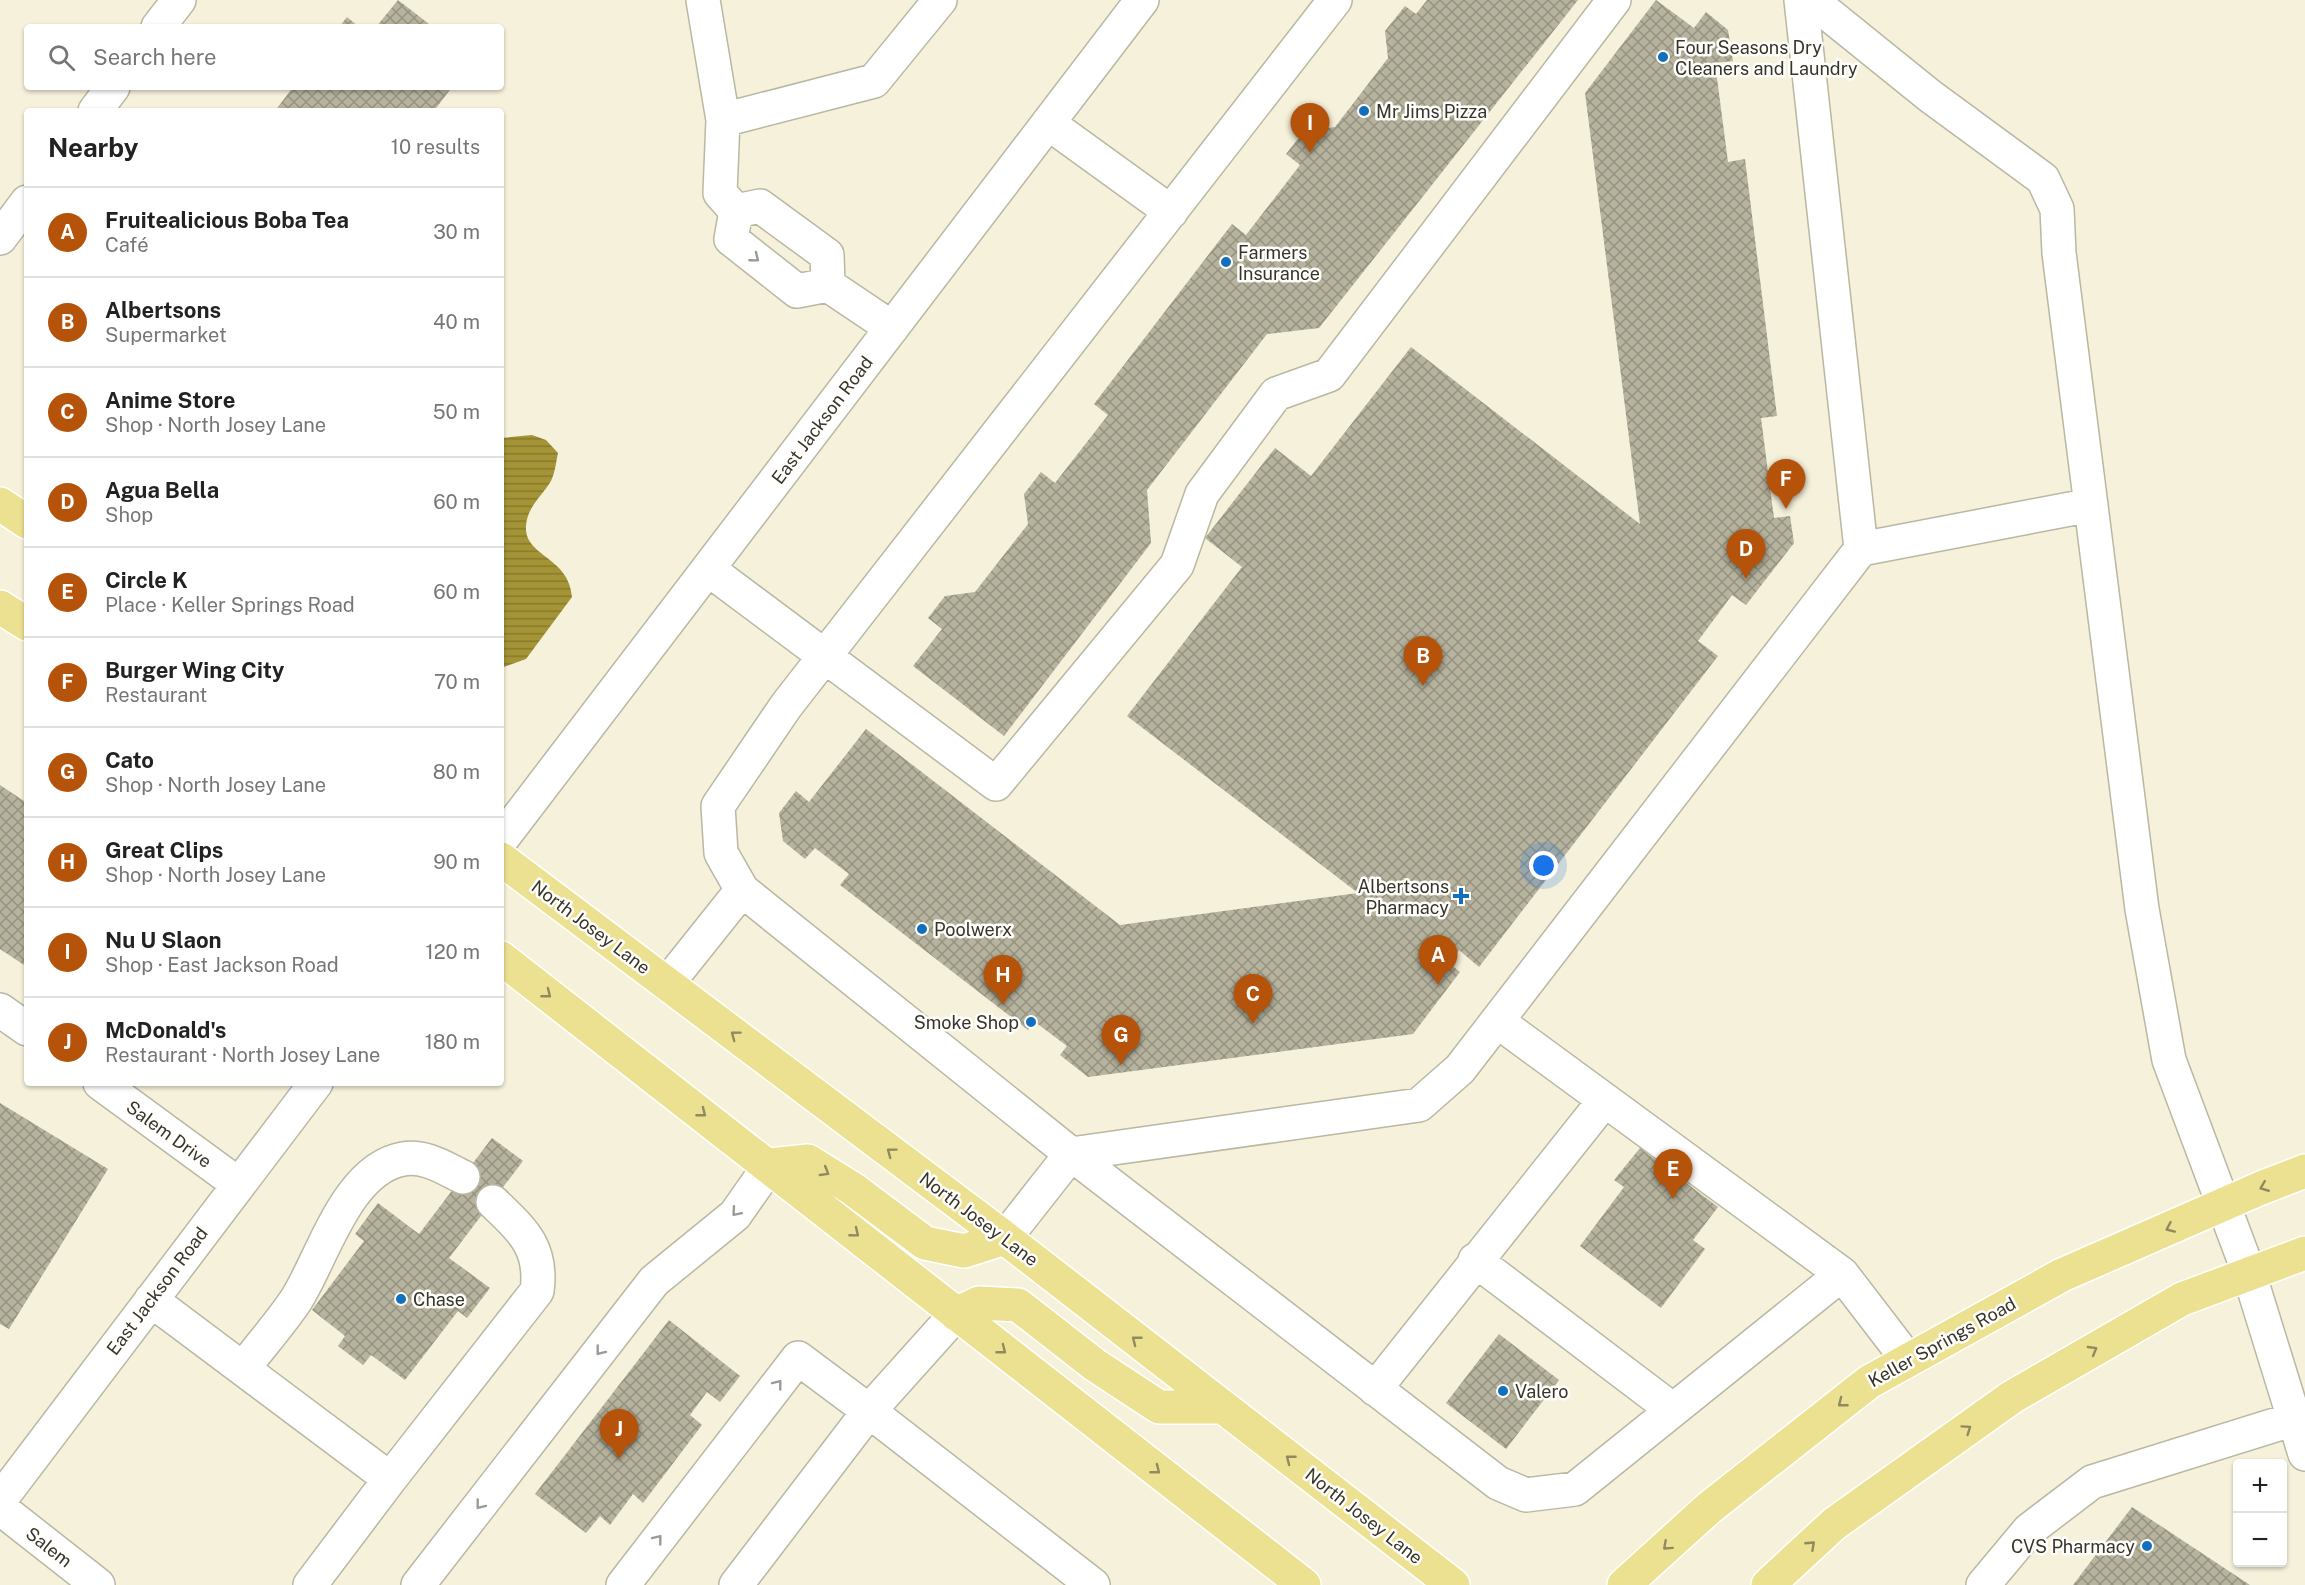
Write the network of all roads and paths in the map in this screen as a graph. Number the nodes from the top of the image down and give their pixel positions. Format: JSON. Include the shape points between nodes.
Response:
{"nodes":[{"id":1,"x":179,"y":0,"type":"edge"},
{"id":2,"x":703,"y":0,"type":"edge"},
{"id":3,"x":940,"y":0,"type":"edge"},
{"id":4,"x":1142,"y":0,"type":"edge"},
{"id":5,"x":1335,"y":0,"type":"edge"},
{"id":6,"x":1614,"y":0,"type":"edge"},
{"id":7,"x":1801,"y":0,"type":"edge"},
{"id":8,"x":1811,"y":0,"type":"edge"},
{"id":9,"x":160,"y":24,"type":"edge"},
{"id":10,"x":111,"y":90,"type":"edge"},
{"id":11,"x":97,"y":108,"type":"edge"},
{"id":12,"x":723,"y":120,"type":"junction"},
{"id":13,"x":1048,"y":123,"type":"junction"},
{"id":14,"x":24,"y":206,"type":"edge"},
{"id":15,"x":736,"y":211,"type":"junction"},
{"id":16,"x":1171,"y":212,"type":"junction"},
{"id":17,"x":0,"y":238,"type":"edge"},
{"id":18,"x":828,"y":285,"type":"junction"},
{"id":19,"x":892,"y":328,"type":"junction"},
{"id":20,"x":0,"y":504,"type":"edge"},
{"id":21,"x":2091,"y":505,"type":"junction"},
{"id":22,"x":24,"y":520,"type":"edge"},
{"id":23,"x":1862,"y":549,"type":"junction"},
{"id":24,"x":708,"y":569,"type":"junction"},
{"id":25,"x":0,"y":607,"type":"edge"},
{"id":26,"x":24,"y":622,"type":"edge"},
{"id":27,"x":824,"y":658,"type":"junction"},
{"id":28,"x":504,"y":836,"type":"edge"},
{"id":29,"x":504,"y":861,"type":"edge"},
{"id":30,"x":742,"y":890,"type":"junction"},
{"id":31,"x":504,"y":960,"type":"edge"},
{"id":32,"x":667,"y":984,"type":"junction"},
{"id":33,"x":0,"y":1010,"type":"edge"},
{"id":34,"x":1497,"y":1021,"type":"junction"},
{"id":35,"x":24,"y":1027,"type":"edge"},
{"id":36,"x":104,"y":1086,"type":"edge"},
{"id":37,"x":314,"y":1086,"type":"edge"},
{"id":38,"x":1604,"y":1101,"type":"junction"},
{"id":39,"x":1071,"y":1154,"type":"junction"},
{"id":40,"x":770,"y":1165,"type":"junction"},
{"id":41,"x":2305,"y":1171,"type":"edge"},
{"id":42,"x":463,"y":1177,"type":"dead end"},
{"id":43,"x":238,"y":1184,"type":"junction"},
{"id":44,"x":493,"y":1202,"type":"dead end"},
{"id":45,"x":2224,"y":1204,"type":"junction"},
{"id":46,"x":1005,"y":1238,"type":"junction"},
{"id":47,"x":2305,"y":1253,"type":"edge"},
{"id":48,"x":1475,"y":1260,"type":"junction"},
{"id":49,"x":1842,"y":1274,"type":"junction"},
{"id":50,"x":2249,"y":1274,"type":"junction"},
{"id":51,"x":151,"y":1300,"type":"junction"},
{"id":52,"x":956,"y":1314,"type":"junction"},
{"id":53,"x":1908,"y":1360,"type":"junction"},
{"id":54,"x":243,"y":1369,"type":"junction"},
{"id":55,"x":1375,"y":1389,"type":"junction"},
{"id":56,"x":2296,"y":1406,"type":"edge"},
{"id":57,"x":1223,"y":1407,"type":"junction"},
{"id":58,"x":1673,"y":1410,"type":"junction"},
{"id":59,"x":868,"y":1411,"type":"junction"},
{"id":60,"x":2305,"y":1454,"type":"edge"},
{"id":61,"x":390,"y":1479,"type":"junction"},
{"id":62,"x":0,"y":1500,"type":"edge"},
{"id":63,"x":0,"y":1508,"type":"edge"},
{"id":64,"x":98,"y":1585,"type":"edge"},
{"id":65,"x":310,"y":1585,"type":"edge"},
{"id":66,"x":417,"y":1585,"type":"edge"},
{"id":67,"x":623,"y":1585,"type":"edge"},
{"id":68,"x":736,"y":1585,"type":"edge"},
{"id":69,"x":1093,"y":1585,"type":"edge"},
{"id":70,"x":1304,"y":1585,"type":"edge"},
{"id":71,"x":1453,"y":1585,"type":"edge"},
{"id":72,"x":1624,"y":1585,"type":"edge"},
{"id":73,"x":1768,"y":1585,"type":"edge"},
{"id":74,"x":1983,"y":1585,"type":"edge"}],
"edges":[{"from":1,"to":9,"type":"street"},
{"from":2,"to":12,"type":"street"},
{"from":3,"to":12,"type":"street","via":[[874,81]]},
{"from":4,"to":13,"type":"street","name":"East Jackson Road"},
{"from":5,"to":16,"type":"street"},
{"from":6,"to":27,"type":"street","via":[[1329,375],[1276,394],[1202,494],[1177,565],[996,784]]},
{"from":7,"to":23,"type":"street"},
{"from":8,"to":21,"type":"street","via":[[1930,96],[2043,179],[2057,209],[2059,253]]},
{"from":10,"to":11,"type":"street"},
{"from":12,"to":15,"type":"street","via":[[720,194]]},
{"from":13,"to":16,"type":"street"},
{"from":13,"to":19,"type":"street","name":"East Jackson Road"},
{"from":14,"to":17,"type":"street"},
{"from":15,"to":18,"type":"street","via":[[760,206],[827,255]]},
{"from":15,"to":18,"type":"street","one_way":true,"via":[[731,239],[797,291]]},
{"from":16,"to":27,"type":"street"},
{"from":18,"to":19,"type":"street"},
{"from":19,"to":24,"type":"street","name":"East Jackson Road"},
{"from":20,"to":22,"type":"main road"},
{"from":21,"to":23,"type":"street"},
{"from":21,"to":45,"type":"street","via":[[2142,909],[2169,1060]]},
{"from":23,"to":34,"type":"street"},
{"from":24,"to":27,"type":"street"},
{"from":24,"to":28,"type":"street","name":"East Jackson Road"},
{"from":25,"to":26,"type":"main road"},
{"from":27,"to":30,"type":"street","via":[[718,806],[721,853]]},
{"from":29,"to":32,"type":"main road","name":"North Josey Lane"},
{"from":30,"to":32,"type":"street"},
{"from":30,"to":39,"type":"street"},
{"from":31,"to":40,"type":"main road","one_way":true},
{"from":46,"to":32,"type":"main road","name":"North Josey Lane","one_way":true},
{"from":33,"to":35,"type":"street"},
{"from":34,"to":38,"type":"street"},
{"from":34,"to":39,"type":"street","via":[[1460,1069],[1419,1105]]},
{"from":36,"to":43,"type":"street","name":"Salem Drive"},
{"from":37,"to":43,"type":"street","name":"East Jackson Road"},
{"from":38,"to":48,"type":"street"},
{"from":38,"to":49,"type":"street"},
{"from":39,"to":46,"type":"street"},
{"from":39,"to":55,"type":"street"},
{"from":40,"to":46,"type":"main road","one_way":true,"via":[[808,1161],[925,1243],[964,1251]]},
{"from":40,"to":52,"type":"main road","one_way":true},
{"from":40,"to":66,"type":"street","one_way":true,"via":[[735,1215],[654,1281]]},
{"from":41,"to":45,"type":"main road","name":"Keller Springs Road","one_way":true},
{"from":42,"to":54,"type":"street","via":[[423,1159],[402,1159],[381,1168],[343,1209],[297,1299]]},
{"from":43,"to":51,"type":"street","name":"East Jackson Road"},
{"from":44,"to":61,"type":"street","via":[[519,1227],[533,1248],[540,1270],[537,1291]]},
{"from":45,"to":50,"type":"street"},
{"from":45,"to":53,"type":"main road","name":"Keller Springs Road","one_way":true,"via":[[2062,1275]]},
{"from":57,"to":46,"type":"main road","name":"North Josey Lane","one_way":true},
{"from":47,"to":50,"type":"main road"},
{"from":48,"to":55,"type":"street"},
{"from":48,"to":58,"type":"street"},
{"from":49,"to":53,"type":"street"},
{"from":49,"to":58,"type":"street"},
{"from":50,"to":56,"type":"street"},
{"from":73,"to":50,"type":"main road","one_way":true,"via":[[1833,1524],[2012,1397],[2182,1299]]},
{"from":51,"to":54,"type":"street"},
{"from":51,"to":62,"type":"street","name":"East Jackson Road"},
{"from":52,"to":57,"type":"main road","via":[[979,1303],[1017,1305],[1095,1365],[1159,1407]]},
{"from":52,"to":59,"type":"street"},
{"from":52,"to":70,"type":"main road","one_way":true},
{"from":53,"to":72,"type":"main road","name":"Keller Springs Road","one_way":true,"via":[[1869,1382],[1710,1508]]},
{"from":54,"to":61,"type":"street"},
{"from":55,"to":58,"type":"street","via":[[1498,1484],[1526,1496],[1575,1489]]},
{"from":56,"to":60,"type":"street"},
{"from":56,"to":74,"type":"street","via":[[2092,1482],[2029,1530]]},
{"from":71,"to":57,"type":"main road","name":"North Josey Lane","one_way":true},
{"from":67,"to":59,"type":"street","one_way":true,"via":[[798,1358]]},
{"from":59,"to":68,"type":"street"},
{"from":59,"to":69,"type":"street"},
{"from":61,"to":65,"type":"street"},
{"from":63,"to":64,"type":"street","name":"Salem"}]}
